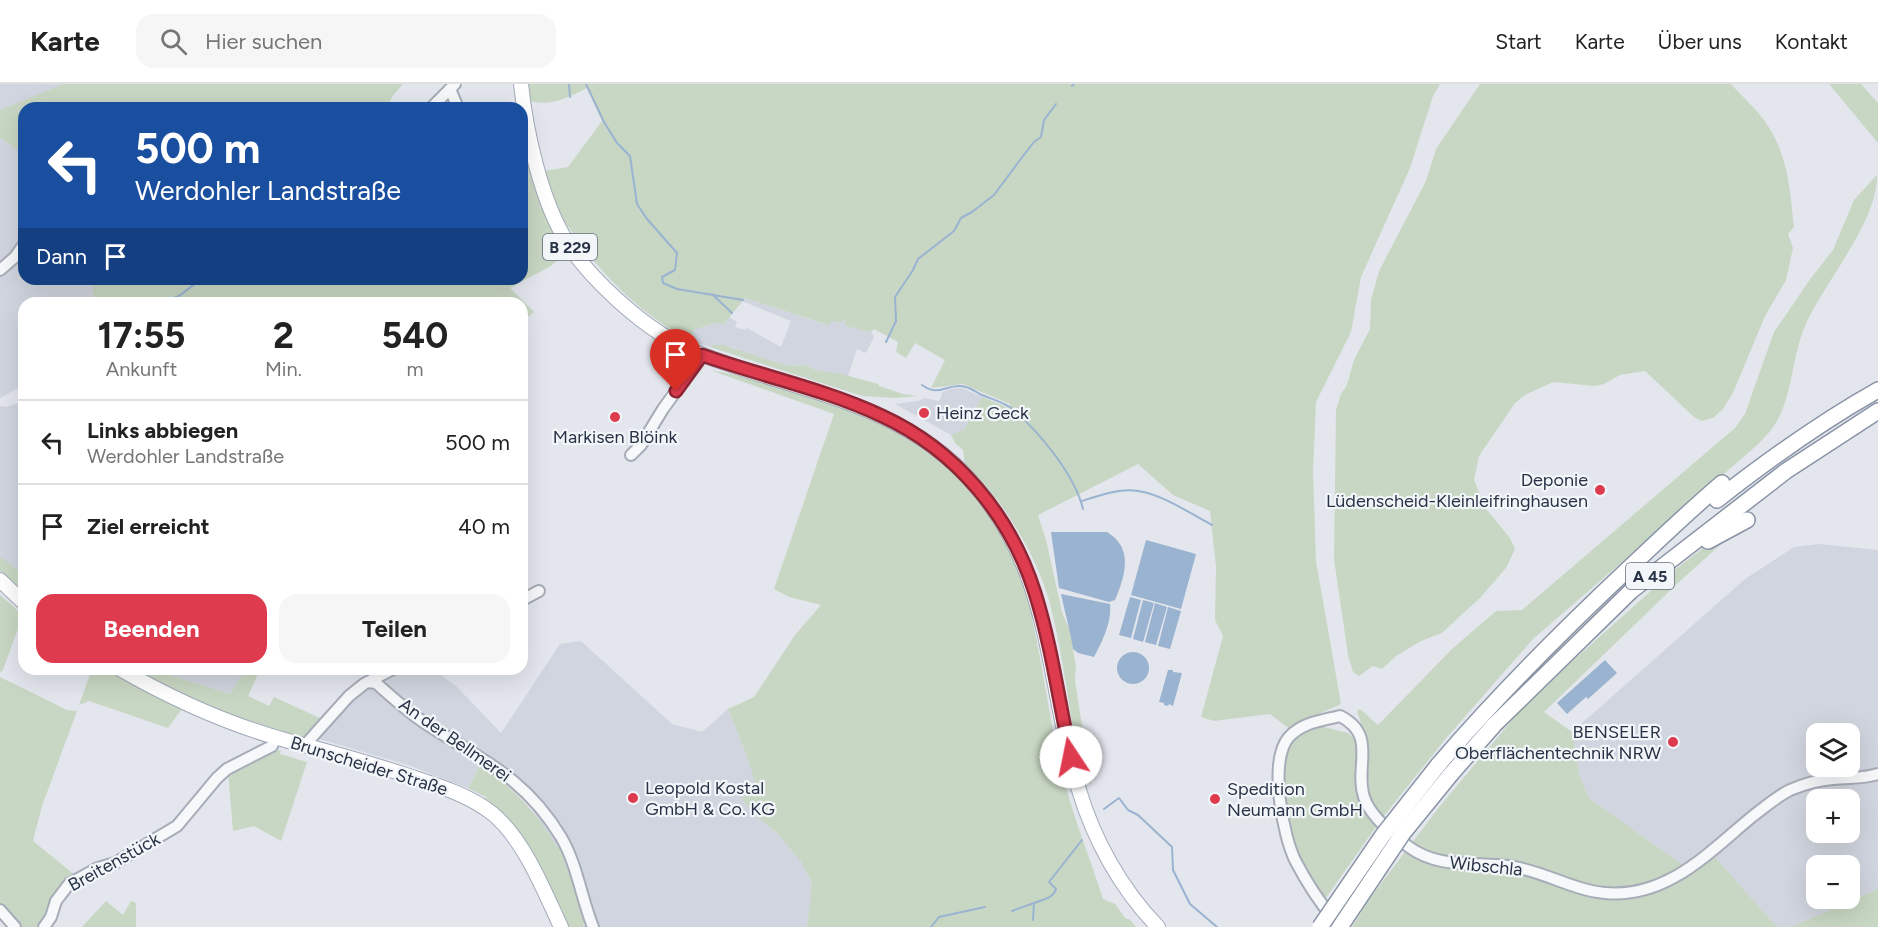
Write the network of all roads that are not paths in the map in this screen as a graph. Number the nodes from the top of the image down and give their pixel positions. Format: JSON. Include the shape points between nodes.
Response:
{"nodes":[{"id":1,"x":521,"y":84,"type":"edge"},
{"id":2,"x":452,"y":87,"type":"edge"},
{"id":3,"x":438,"y":102,"type":"edge"},
{"id":4,"x":456,"y":102,"type":"edge"},
{"id":5,"x":523,"y":102,"type":"edge"},
{"id":6,"x":528,"y":123,"type":"edge"},
{"id":7,"x":18,"y":253,"type":"edge"},
{"id":8,"x":0,"y":270,"type":"edge"},
{"id":9,"x":702,"y":355,"type":"junction"},
{"id":10,"x":1878,"y":390,"type":"edge"},
{"id":11,"x":1878,"y":411,"type":"edge"},
{"id":12,"x":632,"y":455,"type":"dead end"},
{"id":13,"x":1722,"y":483,"type":"dead end"},
{"id":14,"x":1747,"y":520,"type":"dead end"},
{"id":15,"x":1627,"y":570,"type":"junction"},
{"id":16,"x":0,"y":580,"type":"edge"},
{"id":17,"x":1639,"y":584,"type":"junction"},
{"id":18,"x":539,"y":591,"type":"dead end"},
{"id":19,"x":18,"y":597,"type":"edge"},
{"id":20,"x":528,"y":597,"type":"edge"},
{"id":21,"x":131,"y":675,"type":"edge"},
{"id":22,"x":381,"y":675,"type":"edge"},
{"id":23,"x":368,"y":682,"type":"junction"},
{"id":24,"x":276,"y":737,"type":"junction"},
{"id":25,"x":304,"y":745,"type":"junction"},
{"id":26,"x":1878,"y":774,"type":"edge"},
{"id":27,"x":0,"y":910,"type":"edge"},
{"id":28,"x":15,"y":927,"type":"edge"},
{"id":29,"x":44,"y":927,"type":"edge"},
{"id":30,"x":561,"y":927,"type":"edge"},
{"id":31,"x":593,"y":927,"type":"edge"},
{"id":32,"x":1158,"y":927,"type":"edge"},
{"id":33,"x":1320,"y":927,"type":"edge"},
{"id":34,"x":1340,"y":927,"type":"edge"}],
"edges":[{"from":1,"to":5,"type":"main road","number":"B 229"},
{"from":2,"to":3,"type":"street"},
{"from":2,"to":4,"type":"street"},
{"from":6,"to":9,"type":"main road","number":"B 229","via":[[542,184],[567,242],[603,285],[651,327]]},
{"from":7,"to":8,"type":"street"},
{"from":9,"to":12,"type":"street"},
{"from":9,"to":32,"type":"main road","number":"B 229","via":[[825,393],[884,416],[939,450],[971,480],[1000,518],[1035,592],[1074,773],[1088,816],[1116,873]]},
{"from":10,"to":15,"type":"highway","number":"A 45","via":[[1753,472]]},
{"from":11,"to":17,"type":"highway","number":"A 45","via":[[1786,471]]},
{"from":13,"to":15,"type":"highway"},
{"from":14,"to":17,"type":"highway"},
{"from":15,"to":33,"type":"highway","number":"A 45","bridge":true,"via":[[1484,711],[1383,835]]},
{"from":16,"to":19,"type":"main road"},
{"from":17,"to":34,"type":"highway","number":"A 45","bridge":true,"via":[[1494,725],[1451,774],[1398,841]]},
{"from":18,"to":20,"type":"street"},
{"from":21,"to":24,"type":"main road","name":"Brunscheider Straße","via":[[208,713]]},
{"from":22,"to":23,"type":"street"},
{"from":23,"to":25,"type":"street","via":[[331,714]]},
{"from":23,"to":31,"type":"street","name":"An der Bellmerei","via":[[376,683],[423,722],[500,769],[534,800],[562,838]]},
{"from":24,"to":25,"type":"main road","name":"Brunscheider Straße"},
{"from":24,"to":29,"type":"street","name":"Breitenstück","via":[[272,746],[232,765],[217,778],[177,826],[115,863],[69,884]]},
{"from":25,"to":30,"type":"main road","name":"Brunscheider Straße","via":[[432,783],[482,806],[517,842]]},
{"from":26,"to":34,"type":"street","name":"Wibschla","via":[[1817,781],[1791,790],[1668,882],[1631,893],[1605,893],[1524,869],[1446,863],[1422,855],[1380,821],[1364,798],[1363,744],[1351,722],[1340,716],[1316,720],[1284,744],[1277,779],[1296,862]]},
{"from":27,"to":28,"type":"street"}]}
